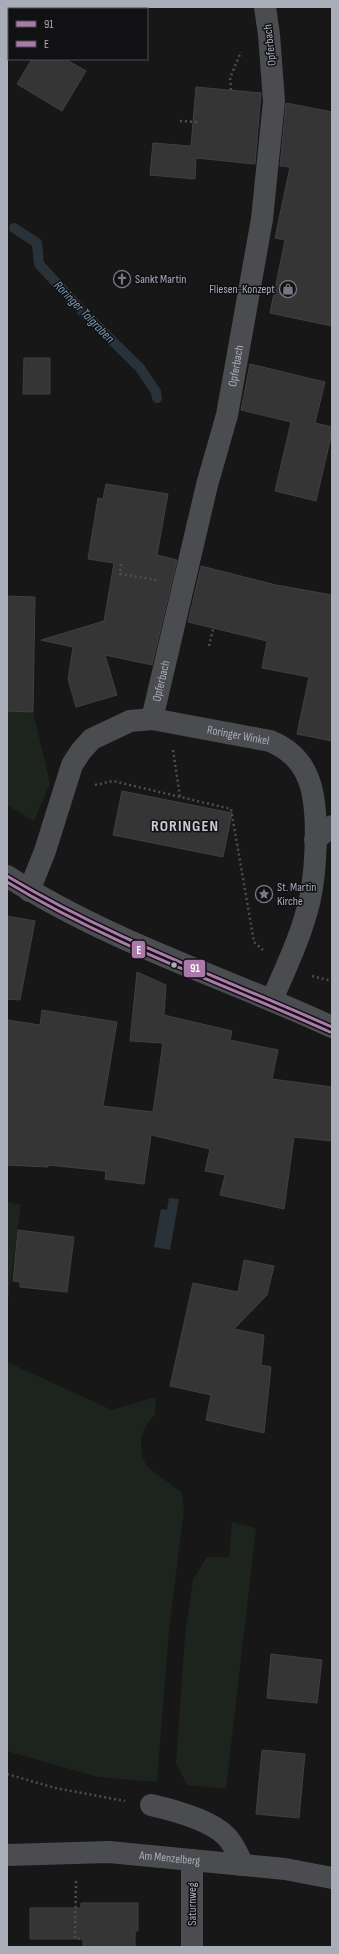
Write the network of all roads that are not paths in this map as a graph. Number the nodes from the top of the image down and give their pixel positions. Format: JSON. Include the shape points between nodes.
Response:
{"nodes":[{"id":1,"x":265,"y":7,"type":"edge"},
{"id":2,"x":152,"y":719,"type":"junction"},
{"id":3,"x":332,"y":826,"type":"edge"},
{"id":4,"x":315,"y":840,"type":"junction"},
{"id":5,"x":7,"y":876,"type":"edge"},
{"id":6,"x":29,"y":891,"type":"junction"},
{"id":7,"x":272,"y":1000,"type":"junction"},
{"id":8,"x":332,"y":1027,"type":"edge"},
{"id":9,"x":151,"y":1805,"type":"road end"},
{"id":10,"x":7,"y":1855,"type":"edge"},
{"id":11,"x":192,"y":1860,"type":"junction"},
{"id":12,"x":244,"y":1865,"type":"junction"},
{"id":13,"x":332,"y":1878,"type":"edge"},
{"id":14,"x":192,"y":1947,"type":"edge"}],
"edges":[{"from":1,"to":2,"type":"street","name":"Opferbach","via":[[274,101],[262,219],[227,415],[207,486]]},
{"from":2,"to":4,"type":"street","name":"Roringer Winkel","via":[[270,741],[282,746],[294,755],[308,778],[313,799]]},
{"from":2,"to":6,"type":"street","name":"Roringer Winkel","via":[[130,721],[92,739],[81,751],[72,765],[45,851]]},
{"from":3,"to":4,"type":"street"},
{"from":4,"to":7,"type":"street","name":"Roringer Winkel","via":[[312,890],[307,914]]},
{"from":5,"to":6,"type":"street"},
{"from":6,"to":7,"type":"street","via":[[72,914]]},
{"from":7,"to":8,"type":"street"},
{"from":9,"to":12,"type":"street","via":[[202,1821],[224,1834],[233,1843]]},
{"from":10,"to":11,"type":"street","name":"Am Menzelberg","via":[[109,1852]]},
{"from":11,"to":12,"type":"street","name":"Am Menzelberg"},
{"from":11,"to":14,"type":"street","name":"Saturnweg"},
{"from":12,"to":13,"type":"street","name":"Am Menzelberg","via":[[285,1869]]}]}
